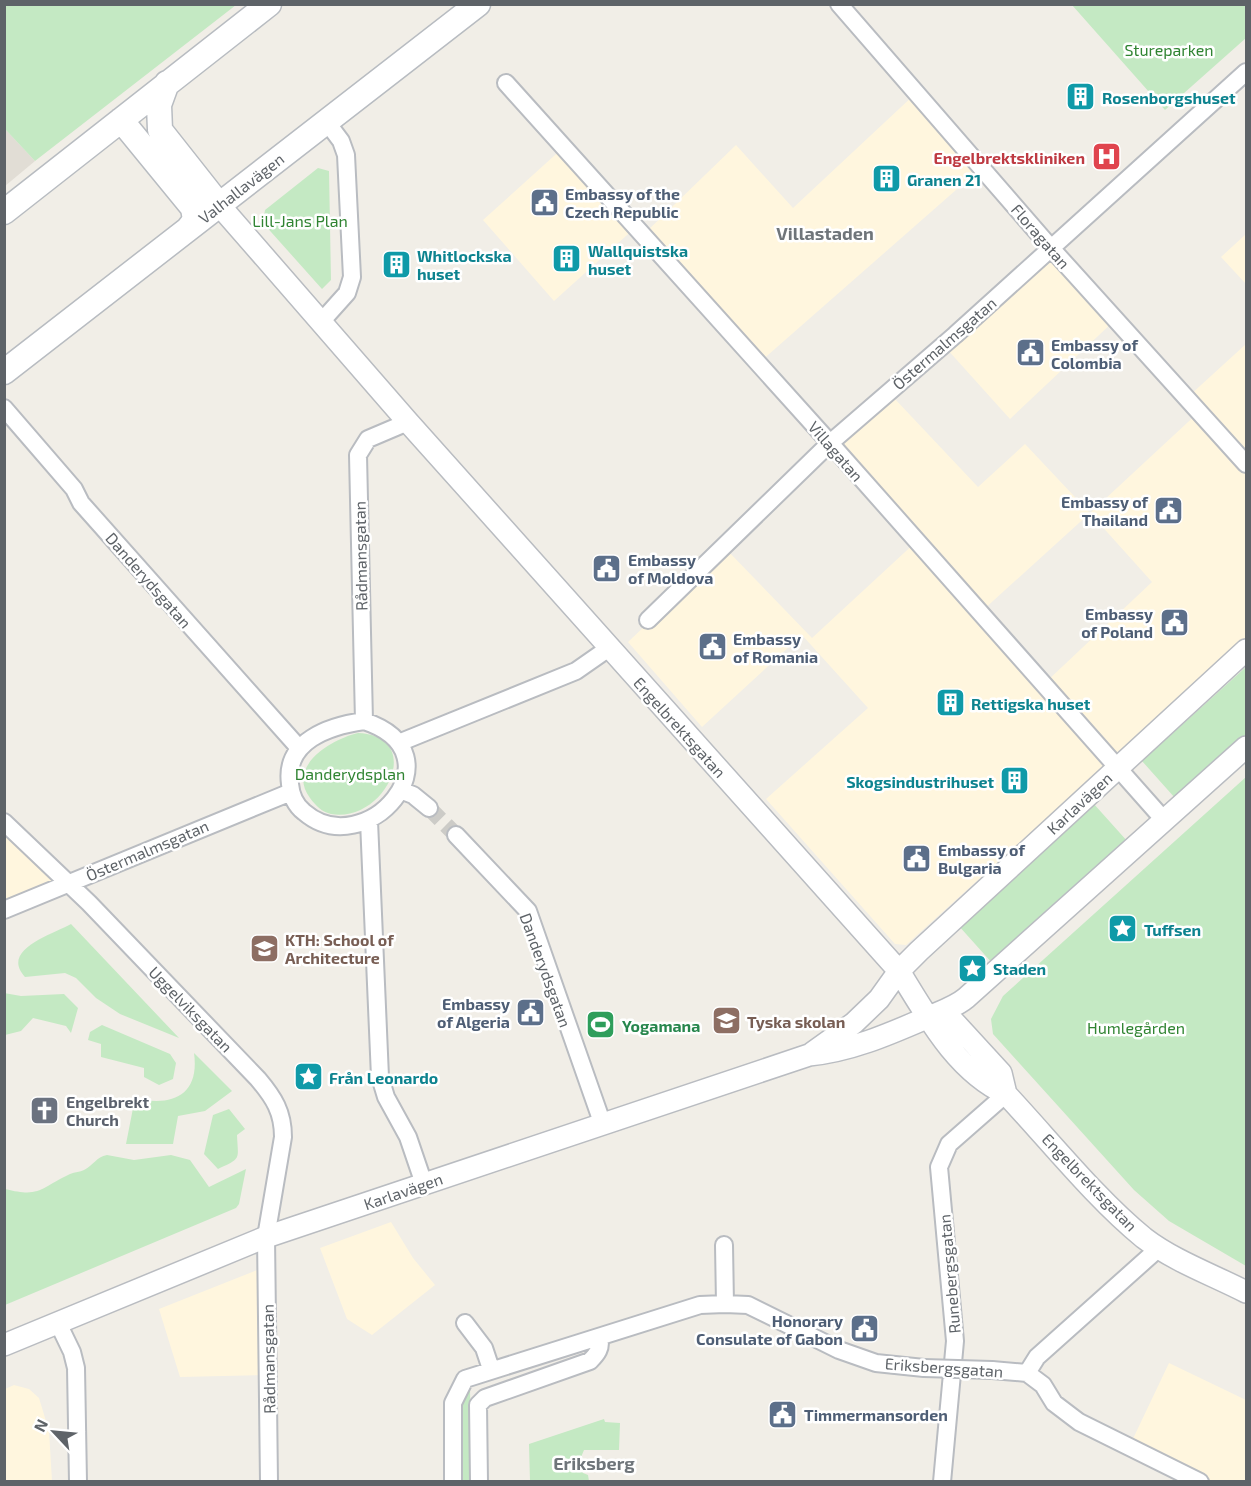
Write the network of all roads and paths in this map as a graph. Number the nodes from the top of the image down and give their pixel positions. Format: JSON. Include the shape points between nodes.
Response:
{"nodes":[{"id":1,"x":269,"y":4,"type":"edge"},
{"id":2,"x":478,"y":4,"type":"edge"},
{"id":3,"x":839,"y":4,"type":"edge"},
{"id":4,"x":1246,"y":72,"type":"edge"},
{"id":5,"x":167,"y":83,"type":"junction"},
{"id":6,"x":506,"y":83,"type":"dead end"},
{"id":7,"x":121,"y":120,"type":"junction"},
{"id":8,"x":326,"y":121,"type":"junction"},
{"id":9,"x":220,"y":206,"type":"junction"},
{"id":10,"x":4,"y":212,"type":"edge"},
{"id":11,"x":188,"y":229,"type":"junction"},
{"id":12,"x":1052,"y":248,"type":"junction"},
{"id":13,"x":321,"y":322,"type":"junction"},
{"id":14,"x":4,"y":372,"type":"edge"},
{"id":15,"x":4,"y":408,"type":"edge"},
{"id":16,"x":408,"y":422,"type":"junction"},
{"id":17,"x":830,"y":443,"type":"junction"},
{"id":18,"x":1246,"y":464,"type":"edge"},
{"id":19,"x":648,"y":620,"type":"dead end"},
{"id":20,"x":609,"y":648,"type":"junction"},
{"id":21,"x":1246,"y":650,"type":"edge"},
{"id":22,"x":364,"y":721,"type":"junction"},
{"id":23,"x":401,"y":742,"type":"junction"},
{"id":24,"x":1246,"y":747,"type":"edge"},
{"id":25,"x":299,"y":748,"type":"junction"},
{"id":26,"x":1118,"y":768,"type":"junction"},
{"id":27,"x":400,"y":790,"type":"junction"},
{"id":28,"x":291,"y":792,"type":"junction"},
{"id":29,"x":429,"y":808,"type":"tunnel mouth"},
{"id":30,"x":1164,"y":820,"type":"junction"},
{"id":31,"x":369,"y":821,"type":"junction"},
{"id":32,"x":4,"y":822,"type":"edge"},
{"id":33,"x":456,"y":836,"type":"tunnel mouth"},
{"id":34,"x":69,"y":882,"type":"junction"},
{"id":35,"x":4,"y":910,"type":"edge"},
{"id":36,"x":899,"y":971,"type":"junction"},
{"id":37,"x":936,"y":1014,"type":"junction"},
{"id":38,"x":809,"y":1055,"type":"junction"},
{"id":39,"x":1006,"y":1094,"type":"junction"},
{"id":40,"x":603,"y":1125,"type":"junction"},
{"id":41,"x":424,"y":1184,"type":"junction"},
{"id":42,"x":266,"y":1237,"type":"junction"},
{"id":43,"x":724,"y":1245,"type":"dead end"},
{"id":44,"x":1159,"y":1248,"type":"junction"},
{"id":45,"x":1246,"y":1292,"type":"edge"},
{"id":46,"x":725,"y":1304,"type":"junction"},
{"id":47,"x":58,"y":1323,"type":"junction"},
{"id":48,"x":465,"y":1323,"type":"dead end"},
{"id":49,"x":599,"y":1338,"type":"junction"},
{"id":50,"x":4,"y":1346,"type":"edge"},
{"id":51,"x":491,"y":1369,"type":"junction"},
{"id":52,"x":1027,"y":1373,"type":"junction"},
{"id":53,"x":78,"y":1482,"type":"edge"},
{"id":54,"x":269,"y":1482,"type":"edge"},
{"id":55,"x":453,"y":1482,"type":"edge"},
{"id":56,"x":479,"y":1482,"type":"edge"},
{"id":57,"x":942,"y":1482,"type":"edge"},
{"id":58,"x":1200,"y":1482,"type":"edge"}],
"edges":[{"from":1,"to":5,"type":"main road"},
{"from":2,"to":8,"type":"main road","name":"Valhallavägen"},
{"from":3,"to":12,"type":"street","name":"Floragatan"},
{"from":4,"to":12,"type":"street","name":"Östermalmsgatan"},
{"from":5,"to":7,"type":"main road"},
{"from":5,"to":9,"type":"main road","via":[[159,105],[160,130]]},
{"from":6,"to":17,"type":"street","name":"Villagatan"},
{"from":7,"to":10,"type":"main road"},
{"from":7,"to":11,"type":"main road","via":[[193,208],[195,220]]},
{"from":8,"to":9,"type":"main road","name":"Valhallavägen"},
{"from":8,"to":13,"type":"street","via":[[346,154],[352,277],[347,293]]},
{"from":9,"to":11,"type":"main road","name":"Valhallavägen"},
{"from":9,"to":13,"type":"street"},
{"from":11,"to":14,"type":"main road","name":"Valhallavägen"},
{"from":12,"to":17,"type":"street","name":"Östermalmsgatan"},
{"from":12,"to":18,"type":"street","name":"Floragatan"},
{"from":13,"to":16,"type":"street","name":"Engelbrektsgatan"},
{"from":15,"to":25,"type":"street","name":"Danderydsgatan","via":[[74,489],[81,503]]},
{"from":16,"to":20,"type":"street","name":"Engelbrektsgatan"},
{"from":16,"to":22,"type":"street","name":"Rådmansgatan","via":[[368,439],[357,455]]},
{"from":17,"to":19,"type":"street","name":"Östermalmsgatan"},
{"from":17,"to":26,"type":"street","name":"Villagatan"},
{"from":20,"to":23,"type":"street","via":[[576,671]]},
{"from":20,"to":36,"type":"street","name":"Engelbrektsgatan"},
{"from":21,"to":26,"type":"street","name":"Karlavägen"},
{"from":22,"to":23,"type":"street","via":[[384,727]]},
{"from":22,"to":25,"type":"street","via":[[325,729]]},
{"from":23,"to":27,"type":"street","via":[[406,772]]},
{"from":24,"to":30,"type":"street","name":"Karlavägen"},
{"from":25,"to":28,"type":"street","via":[[291,762]]},
{"from":26,"to":30,"type":"street","name":"Villagatan"},
{"from":26,"to":36,"type":"street","name":"Karlavägen"},
{"from":27,"to":29,"type":"street"},
{"from":27,"to":31,"type":"street","via":[[387,808]]},
{"from":28,"to":31,"type":"street","via":[[304,813],[324,823],[340,826]]},
{"from":28,"to":34,"type":"street","name":"Östermalmsgatan"},
{"from":30,"to":37,"type":"street","name":"Karlavägen","via":[[966,998]]},
{"from":31,"to":41,"type":"street","via":[[380,1077],[386,1097],[408,1137]]},
{"from":32,"to":34,"type":"street","name":"Uggelviksgatan"},
{"from":33,"to":40,"type":"street","name":"Danderydsgatan","via":[[528,911]]},
{"from":34,"to":35,"type":"street","name":"Östermalmsgatan"},
{"from":34,"to":42,"type":"street","name":"Uggelviksgatan","via":[[258,1079],[279,1107],[284,1137]]},
{"from":36,"to":37,"type":"street","name":"Engelbrektsgatan"},
{"from":36,"to":38,"type":"street","name":"Karlavägen","via":[[888,989],[854,1023]]},
{"from":37,"to":38,"type":"street","name":"Karlavägen","via":[[856,1046]]},
{"from":37,"to":39,"type":"street","name":"Engelbrektsgatan","via":[[1001,1073]]},
{"from":38,"to":40,"type":"street","name":"Karlavägen"},
{"from":39,"to":44,"type":"street","name":"Engelbrektsgatan","via":[[1115,1211]]},
{"from":39,"to":57,"type":"street","name":"Runebergsgatan","via":[[949,1144],[939,1167],[955,1341]]},
{"from":40,"to":41,"type":"street","name":"Karlavägen"},
{"from":41,"to":42,"type":"street","name":"Karlavägen"},
{"from":42,"to":47,"type":"street","name":"Karlavägen"},
{"from":42,"to":54,"type":"street","name":"Rådmansgatan"},
{"from":43,"to":46,"type":"street"},
{"from":44,"to":45,"type":"street","name":"Engelbrektsgatan"},
{"from":44,"to":52,"type":"street","via":[[1037,1357]]},
{"from":46,"to":49,"type":"street","name":"Eriksbergsgatan","via":[[700,1305]]},
{"from":46,"to":52,"type":"street","name":"Eriksbergsgatan","bridge":true,"via":[[748,1305],[839,1350],[876,1363]]},
{"from":47,"to":50,"type":"street","name":"Karlavägen"},
{"from":47,"to":53,"type":"street","via":[[76,1368]]},
{"from":48,"to":51,"type":"street","via":[[484,1348]]},
{"from":49,"to":51,"type":"street","name":"Eriksbergsgatan"},
{"from":49,"to":56,"type":"street","via":[[597,1354],[590,1361],[485,1398],[478,1405]]},
{"from":51,"to":55,"type":"street","name":"Eriksbergsgatan","via":[[465,1379],[453,1403]]},
{"from":52,"to":58,"type":"street","name":"Eriksbergsgatan","via":[[1079,1422]]}]}
